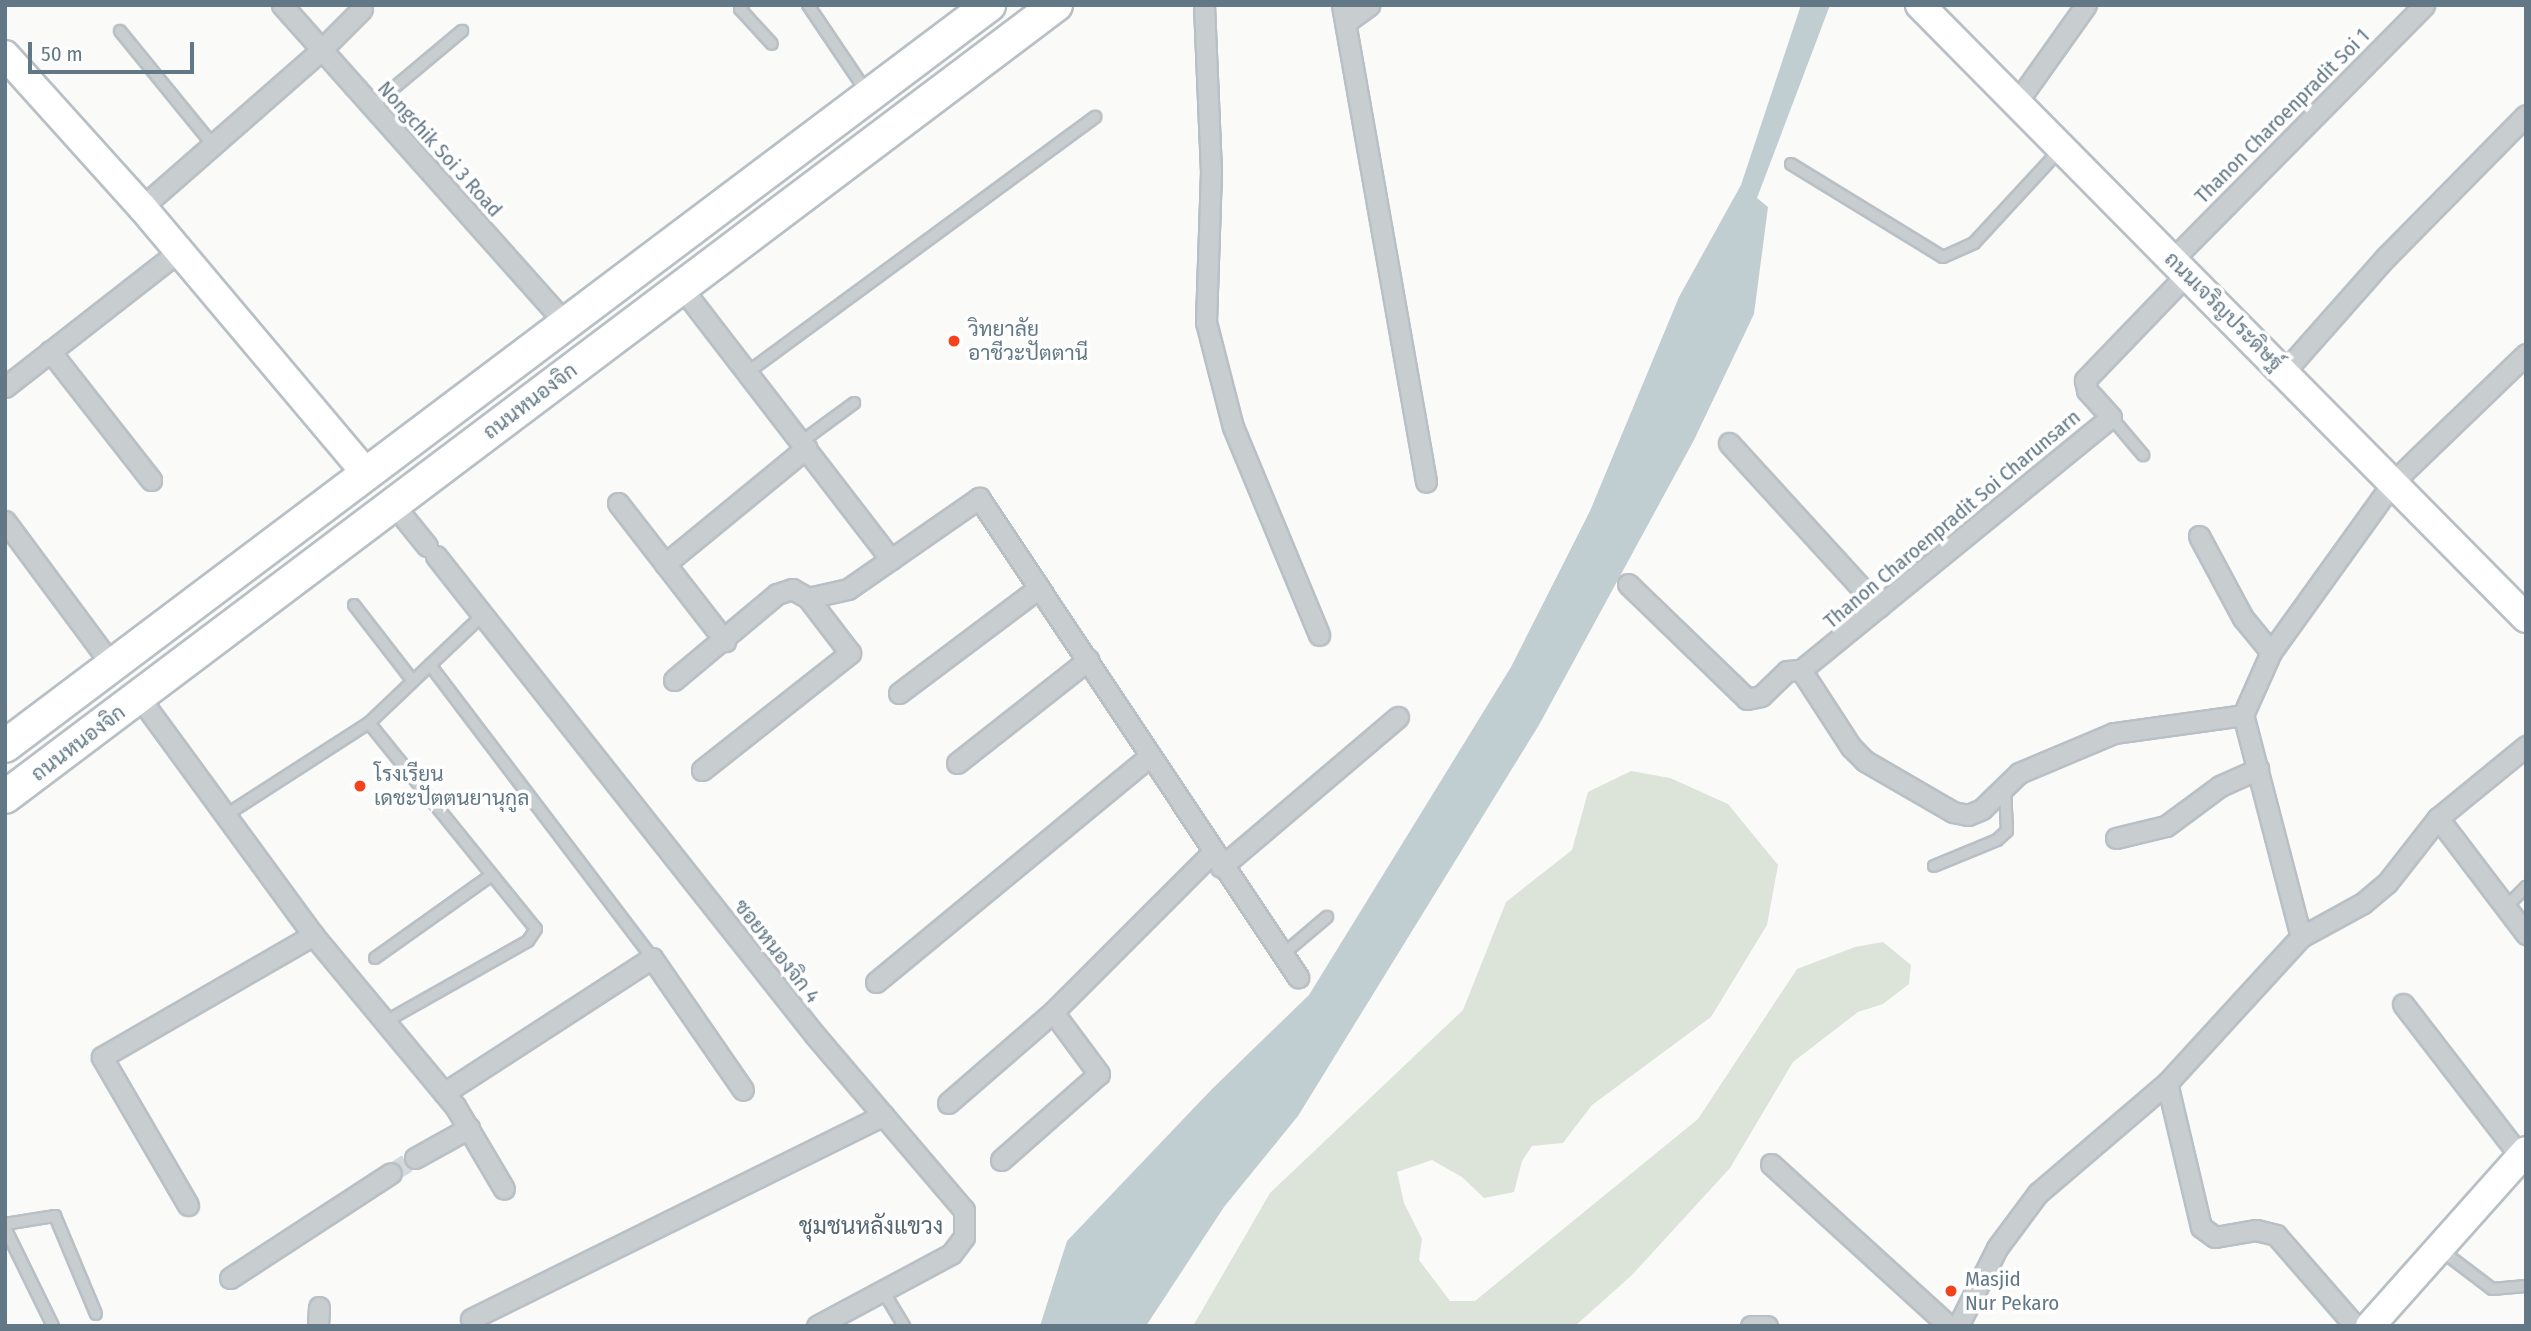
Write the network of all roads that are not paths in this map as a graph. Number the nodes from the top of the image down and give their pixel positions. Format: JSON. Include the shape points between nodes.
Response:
{"nodes":[{"id":1,"x":282,"y":5,"type":"edge"},
{"id":2,"x":743,"y":5,"type":"edge"},
{"id":3,"x":808,"y":5,"type":"edge"},
{"id":4,"x":989,"y":5,"type":"edge"},
{"id":5,"x":1056,"y":5,"type":"edge"},
{"id":6,"x":1204,"y":5,"type":"edge"},
{"id":7,"x":1369,"y":5,"type":"edge"},
{"id":8,"x":1920,"y":5,"type":"edge"},
{"id":9,"x":2086,"y":5,"type":"edge"},
{"id":10,"x":2424,"y":5,"type":"edge"},
{"id":11,"x":362,"y":9,"type":"dead end"},
{"id":12,"x":1344,"y":14,"type":"edge"},
{"id":13,"x":120,"y":31,"type":"dead end"},
{"id":14,"x":462,"y":31,"type":"dead end"},
{"id":15,"x":772,"y":44,"type":"dead end"},
{"id":16,"x":320,"y":51,"type":"junction"},
{"id":17,"x":6,"y":57,"type":"edge"},
{"id":18,"x":869,"y":95,"type":"junction"},
{"id":19,"x":2017,"y":103,"type":"junction"},
{"id":20,"x":371,"y":107,"type":"junction"},
{"id":21,"x":2526,"y":115,"type":"edge"},
{"id":22,"x":1095,"y":117,"type":"dead end"},
{"id":23,"x":213,"y":145,"type":"junction"},
{"id":24,"x":2062,"y":148,"type":"junction"},
{"id":25,"x":778,"y":163,"type":"junction"},
{"id":26,"x":1791,"y":164,"type":"dead end"},
{"id":27,"x":799,"y":198,"type":"junction"},
{"id":28,"x":142,"y":207,"type":"junction"},
{"id":29,"x":178,"y":252,"type":"junction"},
{"id":30,"x":2180,"y":266,"type":"junction"},
{"id":31,"x":681,"y":287,"type":"junction"},
{"id":32,"x":565,"y":323,"type":"junction"},
{"id":33,"x":50,"y":351,"type":"junction"},
{"id":34,"x":2526,"y":354,"type":"edge"},
{"id":35,"x":2285,"y":371,"type":"junction"},
{"id":36,"x":748,"y":372,"type":"junction"},
{"id":37,"x":5,"y":387,"type":"edge"},
{"id":38,"x":854,"y":403,"type":"dead end"},
{"id":39,"x":2111,"y":417,"type":"junction"},
{"id":40,"x":1729,"y":443,"type":"dead end"},
{"id":41,"x":804,"y":445,"type":"junction"},
{"id":42,"x":2143,"y":455,"type":"dead end"},
{"id":43,"x":366,"y":473,"type":"junction"},
{"id":44,"x":151,"y":480,"type":"dead end"},
{"id":45,"x":2394,"y":481,"type":"junction"},
{"id":46,"x":1426,"y":482,"type":"dead end"},
{"id":47,"x":618,"y":503,"type":"dead end"},
{"id":48,"x":393,"y":504,"type":"junction"},
{"id":49,"x":5,"y":521,"type":"edge"},
{"id":50,"x":2199,"y":536,"type":"dead end"},
{"id":51,"x":891,"y":560,"type":"junction"},
{"id":52,"x":665,"y":564,"type":"junction"},
{"id":53,"x":1628,"y":584,"type":"dead end"},
{"id":54,"x":1039,"y":587,"type":"junction"},
{"id":55,"x":808,"y":598,"type":"junction"},
{"id":56,"x":354,"y":605,"type":"dead end"},
{"id":57,"x":1878,"y":607,"type":"junction"},
{"id":58,"x":483,"y":615,"type":"junction"},
{"id":59,"x":2526,"y":618,"type":"edge"},
{"id":60,"x":1319,"y":635,"type":"dead end"},
{"id":61,"x":725,"y":641,"type":"junction"},
{"id":62,"x":2271,"y":652,"type":"junction"},
{"id":63,"x":1088,"y":660,"type":"junction"},
{"id":64,"x":112,"y":665,"type":"junction"},
{"id":65,"x":430,"y":665,"type":"junction"},
{"id":66,"x":1801,"y":670,"type":"junction"},
{"id":67,"x":674,"y":680,"type":"dead end"},
{"id":68,"x":413,"y":681,"type":"junction"},
{"id":69,"x":899,"y":693,"type":"dead end"},
{"id":70,"x":139,"y":697,"type":"junction"},
{"id":71,"x":2243,"y":715,"type":"junction"},
{"id":72,"x":1398,"y":717,"type":"dead end"},
{"id":73,"x":369,"y":723,"type":"junction"},
{"id":74,"x":5,"y":746,"type":"edge"},
{"id":75,"x":2526,"y":746,"type":"edge"},
{"id":76,"x":1150,"y":756,"type":"junction"},
{"id":77,"x":957,"y":763,"type":"dead end"},
{"id":78,"x":2258,"y":769,"type":"junction"},
{"id":79,"x":702,"y":770,"type":"dead end"},
{"id":80,"x":2005,"y":786,"type":"junction"},
{"id":81,"x":5,"y":797,"type":"edge"},
{"id":82,"x":226,"y":816,"type":"junction"},
{"id":83,"x":2438,"y":818,"type":"junction"},
{"id":84,"x":2116,"y":838,"type":"dead end"},
{"id":85,"x":1216,"y":860,"type":"junction"},
{"id":86,"x":1934,"y":866,"type":"dead end"},
{"id":87,"x":492,"y":875,"type":"junction"},
{"id":88,"x":2526,"y":887,"type":"edge"},
{"id":89,"x":2505,"y":908,"type":"junction"},
{"id":90,"x":1327,"y":917,"type":"dead end"},
{"id":91,"x":2526,"y":934,"type":"edge"},
{"id":92,"x":313,"y":935,"type":"junction"},
{"id":93,"x":2301,"y":937,"type":"junction"},
{"id":94,"x":1282,"y":955,"type":"junction"},
{"id":95,"x":375,"y":958,"type":"dead end"},
{"id":96,"x":652,"y":958,"type":"junction"},
{"id":97,"x":1298,"y":977,"type":"dead end"},
{"id":98,"x":876,"y":982,"type":"dead end"},
{"id":99,"x":2403,"y":1004,"type":"dead end"},
{"id":100,"x":1053,"y":1012,"type":"junction"},
{"id":101,"x":385,"y":1022,"type":"junction"},
{"id":102,"x":2167,"y":1083,"type":"junction"},
{"id":103,"x":743,"y":1090,"type":"dead end"},
{"id":104,"x":444,"y":1093,"type":"junction"},
{"id":105,"x":948,"y":1103,"type":"dead end"},
{"id":106,"x":883,"y":1115,"type":"junction"},
{"id":107,"x":469,"y":1128,"type":"junction"},
{"id":108,"x":415,"y":1158,"type":"tunnel mouth"},
{"id":109,"x":1001,"y":1160,"type":"dead end"},
{"id":110,"x":2522,"y":1160,"type":"edge"},
{"id":111,"x":1771,"y":1164,"type":"dead end"},
{"id":112,"x":391,"y":1173,"type":"tunnel mouth"},
{"id":113,"x":504,"y":1189,"type":"dead end"},
{"id":114,"x":188,"y":1205,"type":"dead end"},
{"id":115,"x":5,"y":1226,"type":"edge"},
{"id":116,"x":2439,"y":1249,"type":"junction"},
{"id":117,"x":230,"y":1278,"type":"dead end"},
{"id":118,"x":2526,"y":1286,"type":"edge"},
{"id":119,"x":883,"y":1292,"type":"junction"},
{"id":120,"x":96,"y":1314,"type":"dead end"},
{"id":121,"x":471,"y":1319,"type":"dead end"},
{"id":122,"x":845,"y":1320,"type":"edge"},
{"id":123,"x":1945,"y":1324,"type":"edge"},
{"id":124,"x":53,"y":1326,"type":"edge"},
{"id":125,"x":817,"y":1326,"type":"edge"},
{"id":126,"x":904,"y":1326,"type":"edge"},
{"id":127,"x":1751,"y":1326,"type":"edge"},
{"id":128,"x":1767,"y":1326,"type":"edge"},
{"id":129,"x":2354,"y":1326,"type":"edge"},
{"id":130,"x":2370,"y":1326,"type":"edge"}],
"edges":[{"from":1,"to":16,"type":"street","name":"Nongchik Soi 3 Road"},
{"from":2,"to":15,"type":"lane","via":[[740,9]]},
{"from":3,"to":18,"type":"lane"},
{"from":4,"to":18,"type":"main road","name":"ถนนหนองจิก"},
{"from":5,"to":27,"type":"main road","name":"ถนนหนองจิก"},
{"from":6,"to":60,"type":"street","via":[[1211,171],[1206,322],[1233,427]]},
{"from":7,"to":12,"type":"street"},
{"from":8,"to":19,"type":"main road","name":"ถนนเจริญประดิษฐ์"},
{"from":9,"to":19,"type":"street"},
{"from":10,"to":30,"type":"street","name":"Thanon Charoenpradit Soi 1"},
{"from":11,"to":16,"type":"street"},
{"from":12,"to":46,"type":"street"},
{"from":13,"to":23,"type":"lane"},
{"from":14,"to":20,"type":"lane"},
{"from":16,"to":20,"type":"street","name":"Nongchik Soi 3 Road"},
{"from":16,"to":23,"type":"street"},
{"from":17,"to":28,"type":"main road"},
{"from":18,"to":25,"type":"main road","name":"ถนนหนองจิก"},
{"from":19,"to":24,"type":"main road","name":"ถนนเจริญประดิษฐ์"},
{"from":20,"to":32,"type":"street","name":"Nongchik Soi 3 Road"},
{"from":21,"to":35,"type":"street","via":[[2386,257]]},
{"from":22,"to":36,"type":"lane"},
{"from":23,"to":28,"type":"street"},
{"from":24,"to":26,"type":"lane","via":[[1974,243],[1943,257]]},
{"from":24,"to":30,"type":"main road","name":"ถนนเจริญประดิษฐ์"},
{"from":25,"to":27,"type":"main road"},
{"from":25,"to":32,"type":"main road","name":"ถนนหนองจิก"},
{"from":27,"to":31,"type":"main road","name":"ถนนหนองจิก"},
{"from":28,"to":29,"type":"main road"},
{"from":29,"to":33,"type":"street"},
{"from":29,"to":43,"type":"main road"},
{"from":30,"to":35,"type":"main road","name":"ถนนเจริญประดิษฐ์"},
{"from":30,"to":39,"type":"street","name":"Thanon Charoenpradit Soi Charunsarn","via":[[2085,380],[2087,390]]},
{"from":31,"to":36,"type":"street"},
{"from":31,"to":48,"type":"main road","name":"ถนนหนองจิก"},
{"from":32,"to":43,"type":"main road","name":"ถนนหนองจิก"},
{"from":33,"to":37,"type":"street"},
{"from":33,"to":44,"type":"street"},
{"from":34,"to":45,"type":"street"},
{"from":35,"to":45,"type":"main road","name":"ถนนเจริญประดิษฐ์"},
{"from":36,"to":41,"type":"street"},
{"from":38,"to":41,"type":"lane"},
{"from":39,"to":42,"type":"lane"},
{"from":39,"to":57,"type":"street","name":"Thanon Charoenpradit Soi Charunsarn"},
{"from":40,"to":57,"type":"street"},
{"from":41,"to":51,"type":"street"},
{"from":41,"to":52,"type":"street"},
{"from":43,"to":48,"type":"main road"},
{"from":43,"to":64,"type":"main road","name":"ถนนหนองจิก"},
{"from":45,"to":59,"type":"main road","name":"ถนนเจริญประดิษฐ์"},
{"from":45,"to":62,"type":"street"},
{"from":47,"to":52,"type":"street"},
{"from":48,"to":58,"type":"street","name":"ซอยหนองจิก 4"},
{"from":48,"to":70,"type":"main road","name":"ถนนหนองจิก"},
{"from":49,"to":64,"type":"street"},
{"from":50,"to":62,"type":"street","via":[[2242,618]]},
{"from":51,"to":54,"type":"street","via":[[979,498]]},
{"from":51,"to":55,"type":"street","via":[[848,589]]},
{"from":52,"to":61,"type":"street"},
{"from":53,"to":66,"type":"street","name":"Thanon Charoenpradit Soi Charunsarn","via":[[1747,699],[1761,696],[1787,671]]},
{"from":54,"to":63,"type":"street"},
{"from":54,"to":69,"type":"street"},
{"from":55,"to":61,"type":"street","via":[[792,589],[777,594]]},
{"from":55,"to":79,"type":"street","via":[[850,653]]},
{"from":56,"to":68,"type":"lane"},
{"from":57,"to":66,"type":"street","name":"Thanon Charoenpradit Soi Charunsarn"},
{"from":58,"to":65,"type":"lane"},
{"from":58,"to":106,"type":"street","name":"ซอยหนองจิก 4"},
{"from":61,"to":67,"type":"street"},
{"from":62,"to":71,"type":"street"},
{"from":63,"to":76,"type":"street"},
{"from":63,"to":77,"type":"street"},
{"from":64,"to":74,"type":"main road","name":"ถนนหนองจิก"},
{"from":65,"to":68,"type":"lane"},
{"from":65,"to":96,"type":"lane"},
{"from":66,"to":80,"type":"street","via":[[1865,761],[1953,813],[1968,815],[1982,809]]},
{"from":68,"to":73,"type":"lane"},
{"from":70,"to":81,"type":"main road","name":"ถนนหนองจิก"},
{"from":70,"to":82,"type":"street"},
{"from":71,"to":78,"type":"street"},
{"from":71,"to":80,"type":"street","via":[[2114,733],[2019,773]]},
{"from":72,"to":85,"type":"street"},
{"from":73,"to":82,"type":"lane"},
{"from":73,"to":87,"type":"lane"},
{"from":75,"to":83,"type":"street"},
{"from":76,"to":85,"type":"street"},
{"from":76,"to":98,"type":"street"},
{"from":78,"to":84,"type":"street","via":[[2220,786],[2166,826]]},
{"from":78,"to":93,"type":"street"},
{"from":80,"to":86,"type":"lane","via":[[2007,831],[1997,840]]},
{"from":82,"to":92,"type":"street"},
{"from":83,"to":89,"type":"street"},
{"from":83,"to":93,"type":"street","via":[[2387,883],[2363,903]]},
{"from":85,"to":94,"type":"street"},
{"from":85,"to":100,"type":"street"},
{"from":87,"to":95,"type":"lane"},
{"from":87,"to":101,"type":"lane","via":[[536,929],[528,941]]},
{"from":88,"to":89,"type":"lane"},
{"from":89,"to":91,"type":"street"},
{"from":90,"to":94,"type":"lane"},
{"from":92,"to":101,"type":"street"},
{"from":92,"to":114,"type":"street","via":[[102,1057]]},
{"from":93,"to":102,"type":"street"},
{"from":94,"to":97,"type":"street"},
{"from":96,"to":103,"type":"street"},
{"from":96,"to":104,"type":"street"},
{"from":99,"to":110,"type":"street"},
{"from":100,"to":105,"type":"street"},
{"from":100,"to":109,"type":"street","via":[[1099,1074]]},
{"from":101,"to":104,"type":"street"},
{"from":102,"to":123,"type":"street","via":[[2015,1217]]},
{"from":102,"to":129,"type":"street","via":[[2201,1227],[2214,1237],[2256,1230],[2276,1235]]},
{"from":104,"to":107,"type":"street"},
{"from":106,"to":119,"type":"street","name":"ซอยหนองจิก 4","via":[[964,1210],[964,1237],[951,1254]]},
{"from":106,"to":121,"type":"street"},
{"from":107,"to":108,"type":"street"},
{"from":107,"to":113,"type":"street"},
{"from":110,"to":116,"type":"main road"},
{"from":111,"to":123,"type":"street"},
{"from":112,"to":117,"type":"street"},
{"from":115,"to":120,"type":"lane","via":[[55,1216]]},
{"from":115,"to":124,"type":"lane"},
{"from":116,"to":118,"type":"lane","via":[[2492,1289]]},
{"from":116,"to":130,"type":"main road"},
{"from":119,"to":122,"type":"street","name":"ซอยหนองจิก 4"},
{"from":119,"to":126,"type":"lane"},
{"from":122,"to":125,"type":"street","name":"ซอยหนองจิก 4"},
{"from":127,"to":128,"type":"street"}]}
